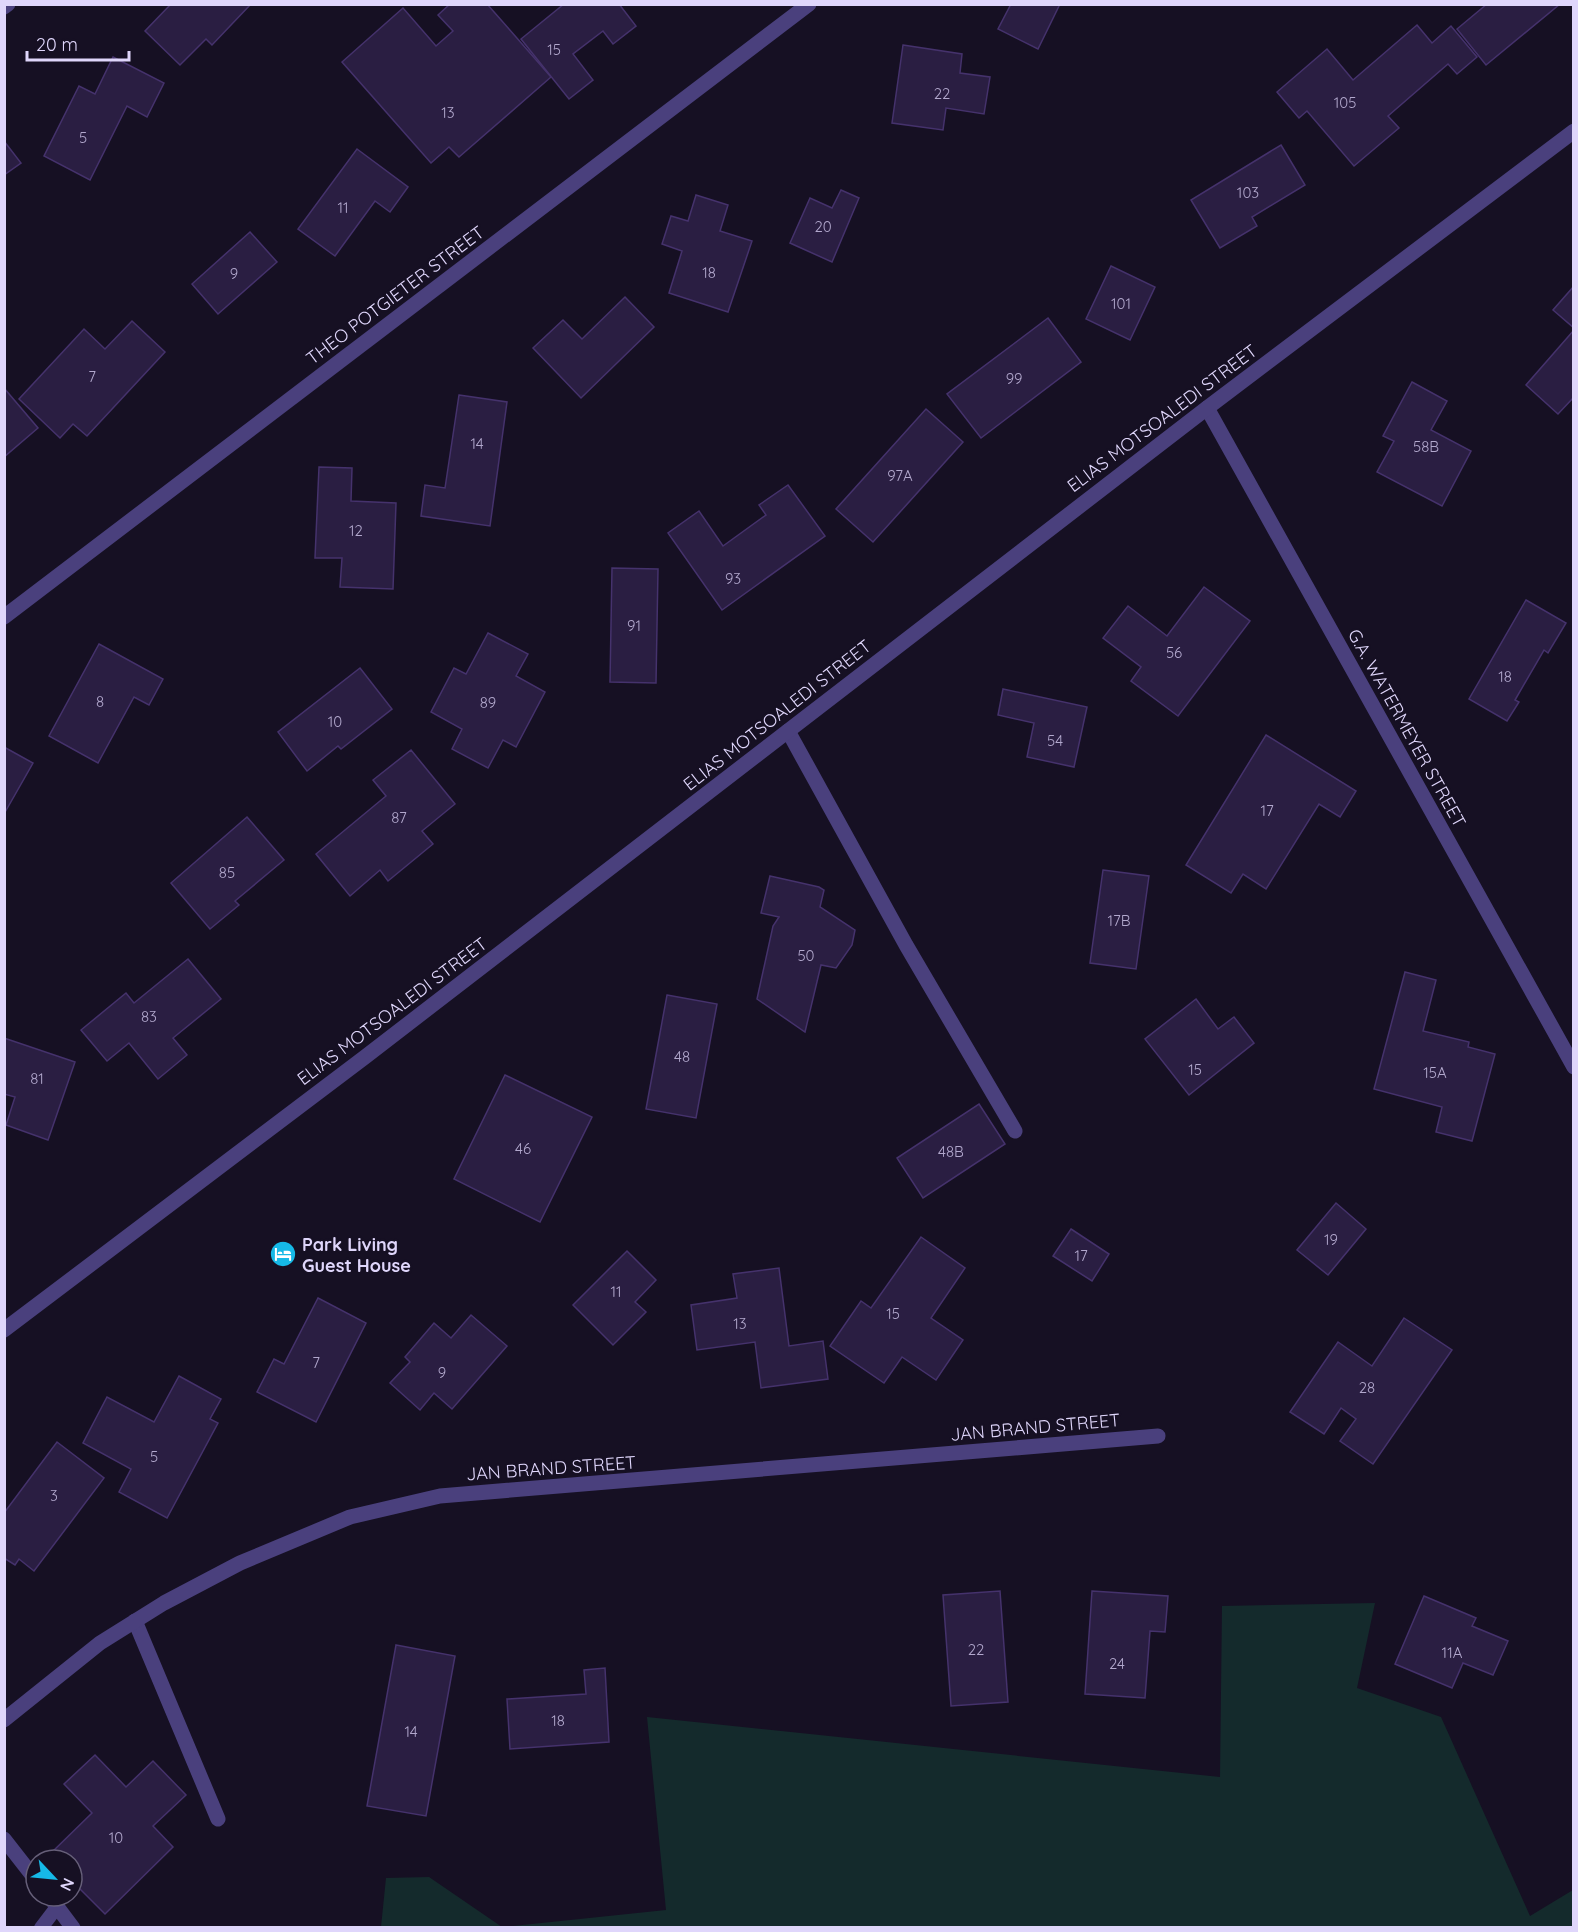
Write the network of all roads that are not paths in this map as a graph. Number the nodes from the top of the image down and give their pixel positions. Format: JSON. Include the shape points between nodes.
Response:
{"nodes":[{"id":1,"x":809,"y":4,"type":"edge"},
{"id":2,"x":1574,"y":131,"type":"edge"},
{"id":3,"x":1207,"y":408,"type":"junction"},
{"id":4,"x":4,"y":617,"type":"edge"},
{"id":5,"x":788,"y":731,"type":"junction"},
{"id":6,"x":1574,"y":1067,"type":"edge"},
{"id":7,"x":1015,"y":1131,"type":"dead end"},
{"id":8,"x":4,"y":1330,"type":"edge"},
{"id":9,"x":1158,"y":1436,"type":"dead end"},
{"id":10,"x":135,"y":1621,"type":"junction"},
{"id":11,"x":4,"y":1720,"type":"edge"},
{"id":12,"x":218,"y":1819,"type":"dead end"},
{"id":13,"x":4,"y":1839,"type":"edge"},
{"id":14,"x":24,"y":1865,"type":"edge"},
{"id":15,"x":50,"y":1908,"type":"edge"},
{"id":16,"x":58,"y":1908,"type":"edge"},
{"id":17,"x":41,"y":1928,"type":"edge"},
{"id":18,"x":73,"y":1928,"type":"edge"}],
"edges":[{"from":1,"to":4,"type":"street","name":"THEO POTGIETER STREET"},
{"from":2,"to":3,"type":"street","name":"ELIAS MOTSOALEDI STREET"},
{"from":3,"to":5,"type":"street","name":"ELIAS MOTSOALEDI STREET"},
{"from":3,"to":6,"type":"street","name":"G.A. WATERMEYER STREET"},
{"from":5,"to":7,"type":"street"},
{"from":5,"to":8,"type":"street","name":"ELIAS MOTSOALEDI STREET","via":[[365,1058]]},
{"from":9,"to":10,"type":"street","name":"JAN BRAND STREET","via":[[440,1496],[350,1517],[240,1563]]},
{"from":10,"to":11,"type":"street","name":"JAN BRAND STREET","via":[[100,1643]]},
{"from":10,"to":12,"type":"street"},
{"from":13,"to":14,"type":"street"},
{"from":15,"to":17,"type":"lane"},
{"from":16,"to":18,"type":"street"}]}
